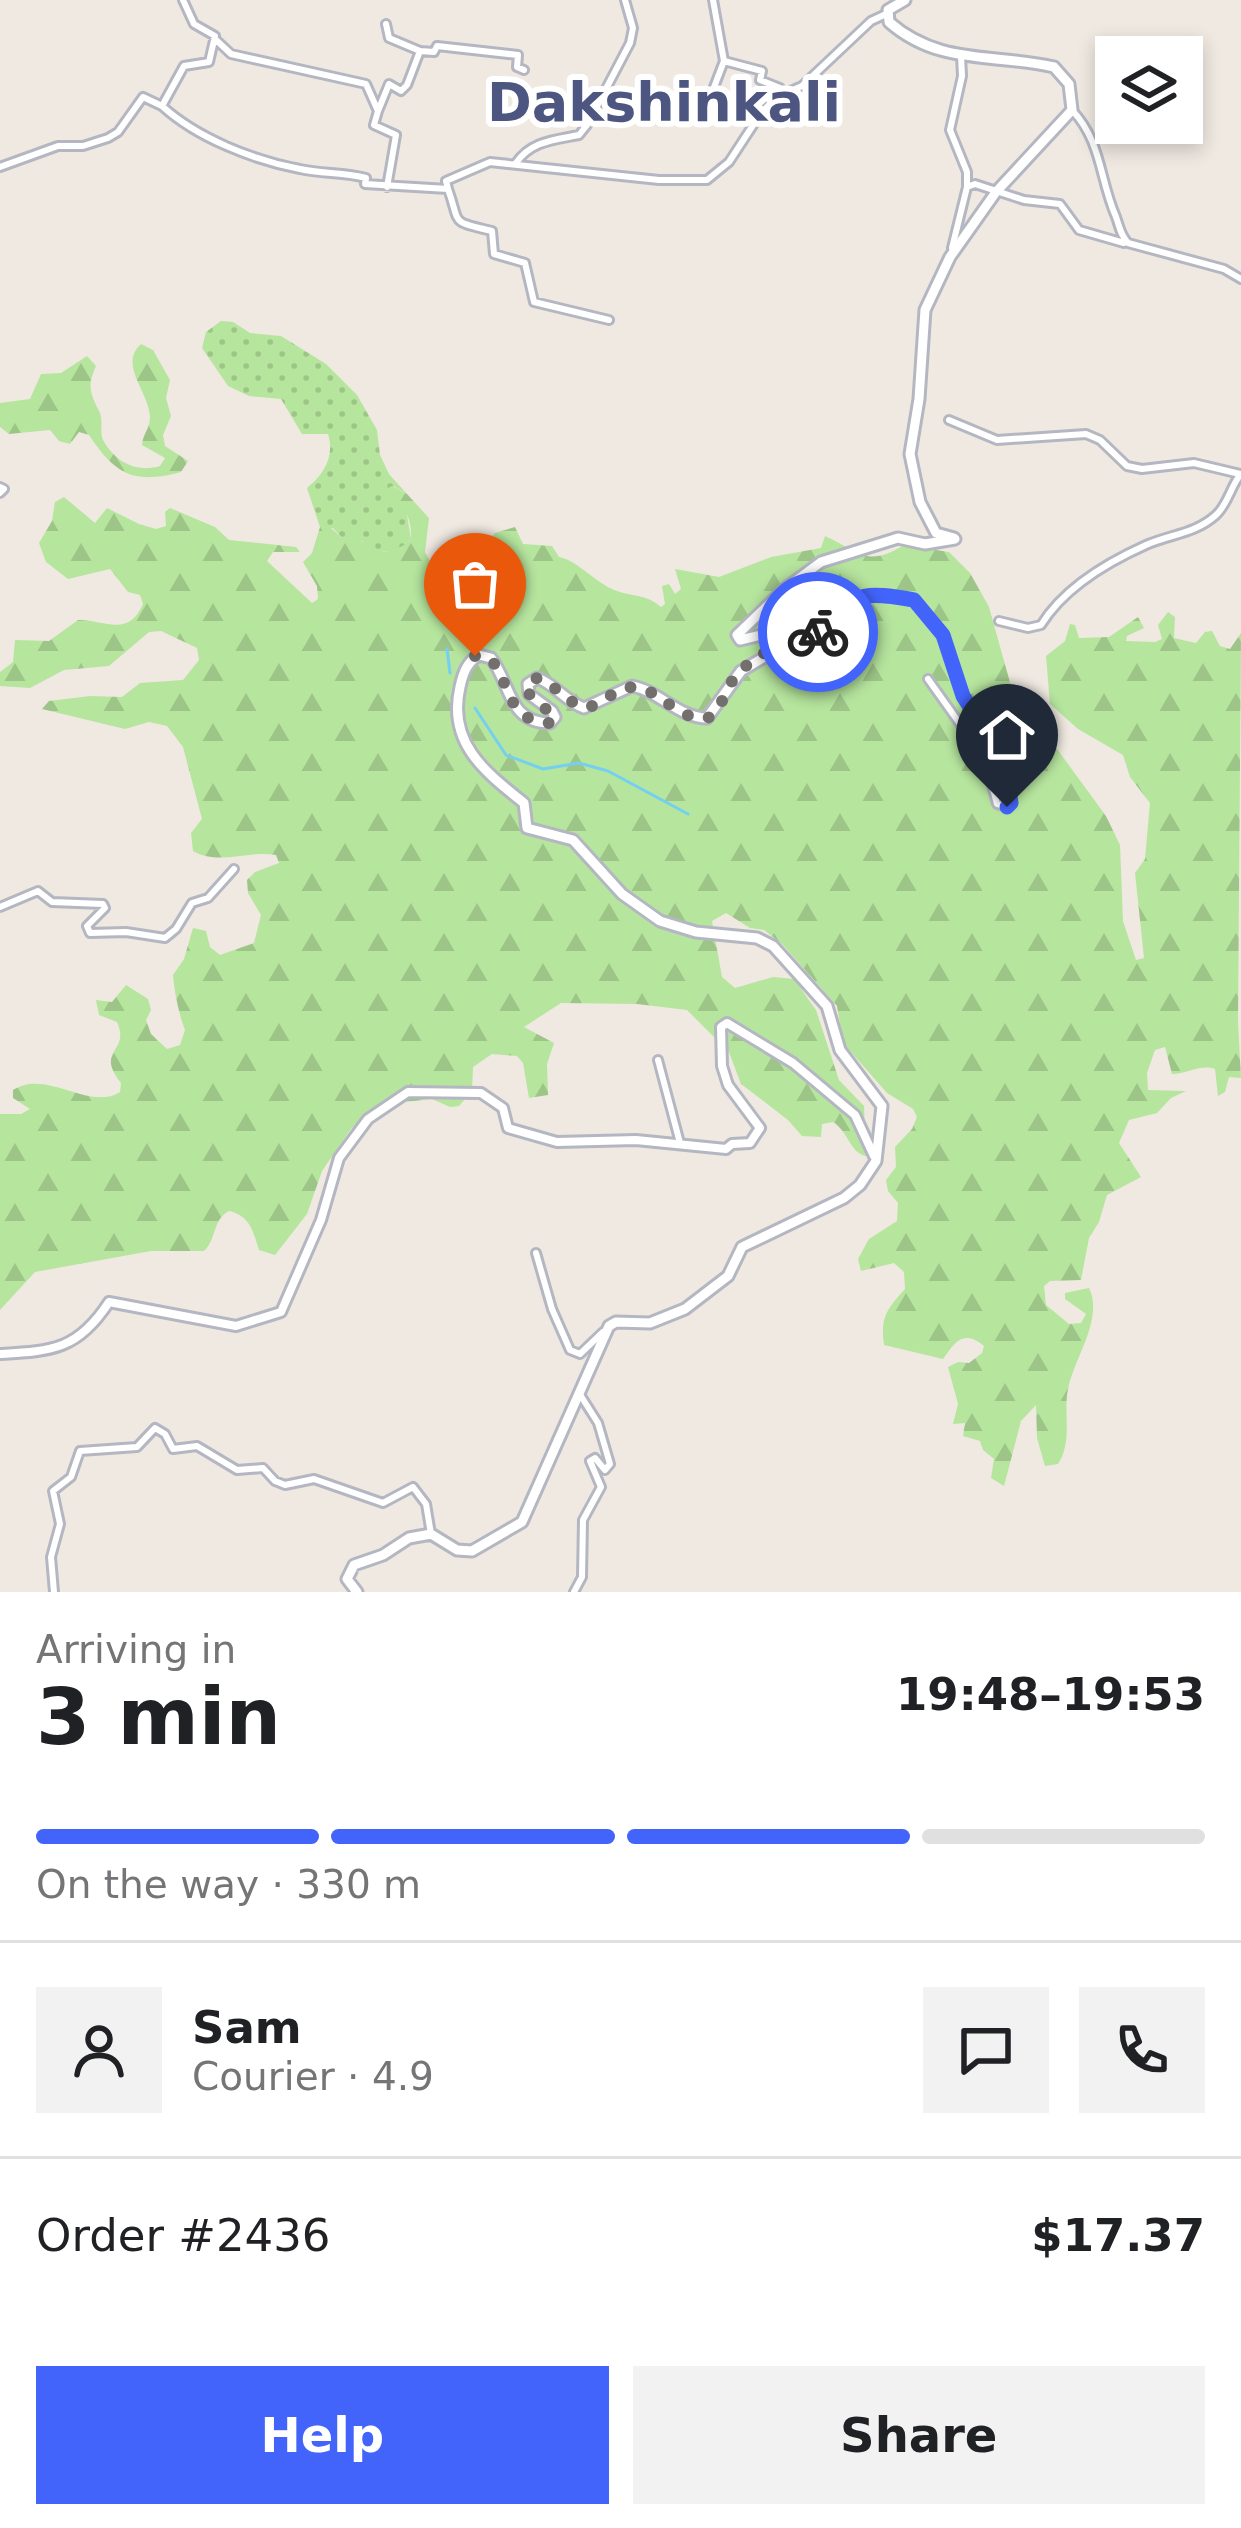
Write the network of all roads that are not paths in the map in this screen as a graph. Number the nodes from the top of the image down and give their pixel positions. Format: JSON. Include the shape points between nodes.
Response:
{"nodes":[{"id":1,"x":183,"y":0,"type":"edge"},
{"id":2,"x":625,"y":0,"type":"edge"},
{"id":3,"x":713,"y":0,"type":"edge"},
{"id":4,"x":905,"y":0,"type":"edge"},
{"id":5,"x":886,"y":14,"type":"junction"},
{"id":6,"x":386,"y":24,"type":"dead end"},
{"id":7,"x":214,"y":38,"type":"junction"},
{"id":8,"x":420,"y":51,"type":"junction"},
{"id":9,"x":961,"y":56,"type":"junction"},
{"id":10,"x":724,"y":61,"type":"junction"},
{"id":11,"x":524,"y":70,"type":"dead end"},
{"id":12,"x":777,"y":97,"type":"junction"},
{"id":13,"x":162,"y":106,"type":"junction"},
{"id":14,"x":1072,"y":110,"type":"junction"},
{"id":15,"x":378,"y":111,"type":"junction"},
{"id":16,"x":703,"y":116,"type":"dead end"},
{"id":17,"x":516,"y":163,"type":"junction"},
{"id":18,"x":0,"y":167,"type":"edge"},
{"id":19,"x":968,"y":187,"type":"junction"},
{"id":20,"x":387,"y":188,"type":"junction"},
{"id":21,"x":448,"y":189,"type":"junction"},
{"id":22,"x":996,"y":192,"type":"junction"},
{"id":23,"x":1128,"y":243,"type":"junction"},
{"id":24,"x":950,"y":257,"type":"junction"},
{"id":25,"x":1241,"y":279,"type":"edge"},
{"id":26,"x":609,"y":320,"type":"dead end"},
{"id":27,"x":949,"y":420,"type":"dead end"},
{"id":28,"x":1241,"y":474,"type":"edge"},
{"id":29,"x":999,"y":621,"type":"dead end"},
{"id":30,"x":800,"y":636,"type":"junction"},
{"id":31,"x":928,"y":679,"type":"dead end"},
{"id":32,"x":234,"y":869,"type":"dead end"},
{"id":33,"x":0,"y":907,"type":"edge"},
{"id":34,"x":658,"y":1060,"type":"dead end"},
{"id":35,"x":681,"y":1146,"type":"junction"},
{"id":36,"x":877,"y":1161,"type":"junction"},
{"id":37,"x":536,"y":1253,"type":"dead end"},
{"id":38,"x":609,"y":1326,"type":"junction"},
{"id":39,"x":0,"y":1354,"type":"edge"},
{"id":40,"x":579,"y":1393,"type":"junction"},
{"id":41,"x":431,"y":1534,"type":"junction"},
{"id":42,"x":54,"y":1592,"type":"edge"},
{"id":43,"x":357,"y":1592,"type":"edge"},
{"id":44,"x":574,"y":1592,"type":"edge"}],
"edges":[{"from":1,"to":7,"type":"street","via":[[194,24]]},
{"from":2,"to":17,"type":"street","via":[[630,43],[586,125],[579,135],[524,151]]},
{"from":3,"to":10,"type":"street"},
{"from":4,"to":5,"type":"main road"},
{"from":5,"to":9,"type":"main road","via":[[920,46]]},
{"from":5,"to":12,"type":"street","via":[[802,86]]},
{"from":6,"to":8,"type":"street","via":[[389,38]]},
{"from":7,"to":13,"type":"street","via":[[209,62],[184,66]]},
{"from":7,"to":15,"type":"street","via":[[231,54],[366,84]]},
{"from":8,"to":11,"type":"street","via":[[518,55]]},
{"from":8,"to":15,"type":"street","via":[[407,85],[401,91],[389,84]]},
{"from":9,"to":14,"type":"main road","via":[[1054,67],[1069,84]]},
{"from":9,"to":19,"type":"street","via":[[950,130]]},
{"from":10,"to":12,"type":"street","via":[[762,71],[760,80],[780,88]]},
{"from":10,"to":16,"type":"street"},
{"from":12,"to":17,"type":"street","via":[[730,162],[706,180]]},
{"from":13,"to":18,"type":"street","via":[[143,98],[108,138]]},
{"from":13,"to":20,"type":"street","via":[[184,126],[269,160],[354,174]]},
{"from":14,"to":22,"type":"main road"},
{"from":14,"to":23,"type":"street","via":[[1090,130]]},
{"from":15,"to":20,"type":"street","via":[[374,125],[396,135]]},
{"from":17,"to":21,"type":"street","via":[[490,162],[446,181]]},
{"from":19,"to":22,"type":"street"},
{"from":19,"to":24,"type":"street"},
{"from":20,"to":21,"type":"street"},
{"from":21,"to":26,"type":"street","via":[[460,223],[492,231],[494,254],[525,263],[534,302]]},
{"from":22,"to":23,"type":"street","via":[[1060,204],[1079,230]]},
{"from":22,"to":24,"type":"main road"},
{"from":23,"to":25,"type":"street"},
{"from":24,"to":30,"type":"main road","via":[[925,310],[910,454],[936,533],[955,538],[898,538],[824,560],[737,635],[749,640],[797,621]]},
{"from":27,"to":28,"type":"street","via":[[997,440],[1086,434],[1142,470],[1194,463]]},
{"from":28,"to":29,"type":"street","via":[[1216,515],[1102,568],[1041,625]]},
{"from":30,"to":31,"type":"street","via":[[821,632],[853,598],[914,600],[943,635],[963,696],[994,745],[1007,776],[1007,807],[997,804],[986,759]]},
{"from":30,"to":36,"type":"main road","via":[[741,671],[704,719],[632,686],[584,708],[537,678],[529,694],[555,717],[537,723],[514,707],[494,661],[479,655],[461,681],[457,721],[483,770],[524,803],[530,830],[573,840],[622,894],[660,921],[758,938],[790,960],[827,1006],[840,1050],[880,1101]]},
{"from":32,"to":33,"type":"street","via":[[165,938],[90,933],[103,904],[52,902],[38,891]]},
{"from":34,"to":35,"type":"street"},
{"from":35,"to":36,"type":"street","via":[[726,1150],[750,1143],[760,1128],[722,1066],[727,1023],[793,1063],[855,1115]]},
{"from":35,"to":39,"type":"street","via":[[557,1142],[508,1128],[503,1108],[481,1093],[408,1092],[368,1118],[339,1158],[281,1312],[236,1326],[109,1302],[61,1349]]},
{"from":36,"to":38,"type":"main road","via":[[828,1208],[742,1247],[728,1276],[686,1309]]},
{"from":37,"to":38,"type":"street","via":[[570,1350],[580,1354]]},
{"from":38,"to":40,"type":"main road"},
{"from":40,"to":41,"type":"main road","via":[[522,1522],[472,1551]]},
{"from":40,"to":44,"type":"street","via":[[610,1464],[605,1470],[590,1461],[601,1487],[583,1520]]},
{"from":41,"to":42,"type":"street","via":[[426,1504],[413,1487],[376,1503],[314,1479],[285,1485],[262,1468],[236,1470],[197,1446],[173,1449],[155,1428],[137,1448],[80,1451],[70,1477],[53,1490],[60,1525],[51,1557]]},
{"from":41,"to":43,"type":"main road","via":[[354,1565],[347,1579]]}]}
